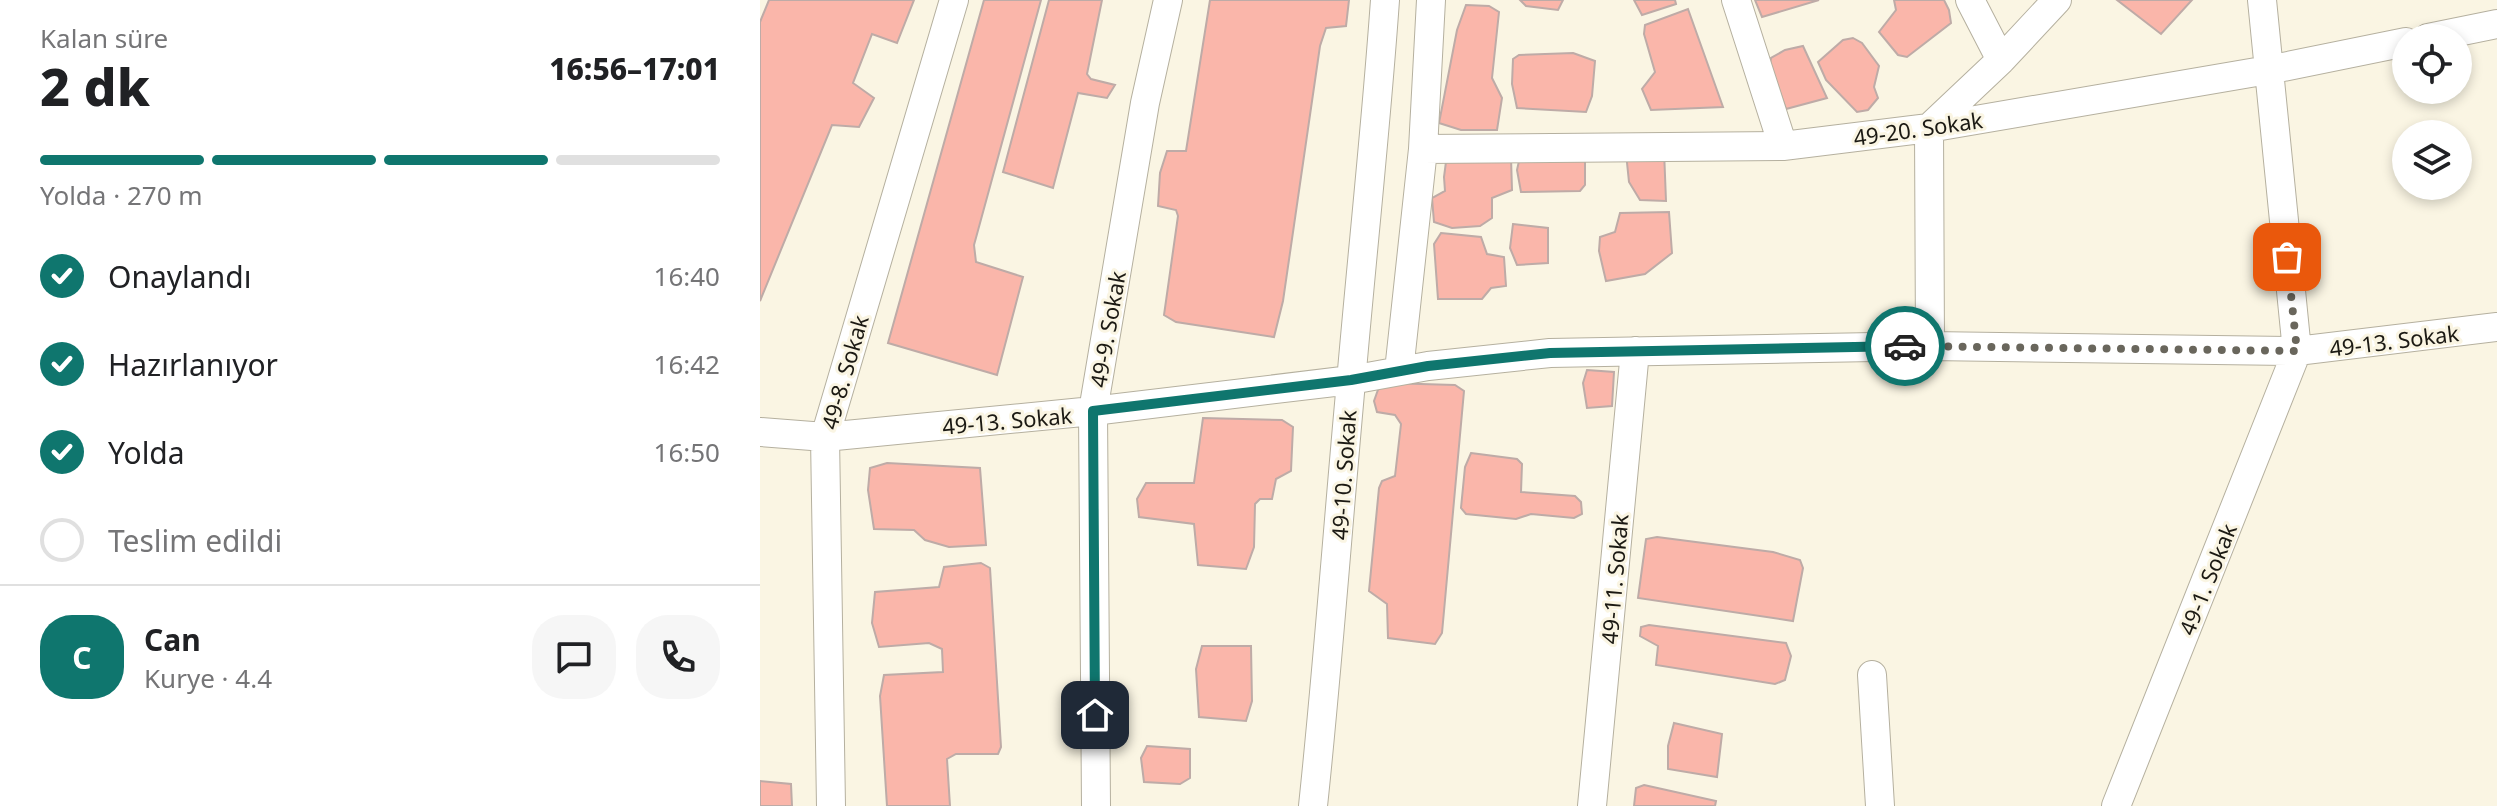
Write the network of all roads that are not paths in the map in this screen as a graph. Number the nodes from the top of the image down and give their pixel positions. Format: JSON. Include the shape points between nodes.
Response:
{"nodes":[{"id":1,"x":954,"y":0,"type":"edge"},
{"id":2,"x":1168,"y":0,"type":"edge"},
{"id":3,"x":1385,"y":0,"type":"edge"},
{"id":4,"x":1431,"y":0,"type":"edge"},
{"id":5,"x":1736,"y":0,"type":"edge"},
{"id":6,"x":1970,"y":0,"type":"edge"},
{"id":7,"x":2057,"y":0,"type":"edge"},
{"id":8,"x":2262,"y":0,"type":"edge"},
{"id":9,"x":2497,"y":24,"type":"edge"},
{"id":10,"x":2472,"y":29,"type":"edge"},
{"id":11,"x":2392,"y":45,"type":"edge"},
{"id":12,"x":2001,"y":60,"type":"junction"},
{"id":13,"x":2268,"y":70,"type":"junction"},
{"id":14,"x":1929,"y":128,"type":"junction"},
{"id":15,"x":1783,"y":146,"type":"junction"},
{"id":16,"x":1423,"y":149,"type":"junction"},
{"id":17,"x":2497,"y":327,"type":"edge"},
{"id":18,"x":1930,"y":346,"type":"junction"},
{"id":19,"x":1635,"y":351,"type":"junction"},
{"id":20,"x":2297,"y":351,"type":"junction"},
{"id":21,"x":1399,"y":371,"type":"junction"},
{"id":22,"x":1351,"y":380,"type":"junction"},
{"id":23,"x":1093,"y":411,"type":"junction"},
{"id":24,"x":760,"y":432,"type":"edge"},
{"id":25,"x":825,"y":437,"type":"junction"},
{"id":26,"x":1872,"y":675,"type":"dead end"},
{"id":27,"x":831,"y":806,"type":"edge"},
{"id":28,"x":1096,"y":806,"type":"edge"},
{"id":29,"x":1313,"y":806,"type":"edge"},
{"id":30,"x":1592,"y":806,"type":"edge"},
{"id":31,"x":1880,"y":806,"type":"edge"},
{"id":32,"x":2116,"y":806,"type":"edge"}],
"edges":[{"from":1,"to":25,"type":"street","name":"49-8. Sokak"},
{"from":2,"to":23,"type":"street","name":"49-9. Sokak","via":[[1145,103]]},
{"from":3,"to":22,"type":"street","name":"49-10. Sokak"},
{"from":4,"to":16,"type":"street"},
{"from":5,"to":15,"type":"street"},
{"from":6,"to":12,"type":"street"},
{"from":7,"to":12,"type":"street"},
{"from":8,"to":13,"type":"street"},
{"from":9,"to":10,"type":"street"},
{"from":11,"to":13,"type":"street","name":"49-20. Sokak"},
{"from":12,"to":14,"type":"street"},
{"from":13,"to":14,"type":"street","name":"49-20. Sokak"},
{"from":13,"to":20,"type":"street"},
{"from":14,"to":15,"type":"street","name":"49-20. Sokak"},
{"from":14,"to":18,"type":"street"},
{"from":15,"to":16,"type":"street","name":"49-20. Sokak"},
{"from":16,"to":21,"type":"street"},
{"from":17,"to":20,"type":"street","name":"49-13. Sokak"},
{"from":18,"to":19,"type":"street","name":"49-13. Sokak"},
{"from":18,"to":20,"type":"street","name":"49-13. Sokak"},
{"from":19,"to":21,"type":"street","name":"49-13. Sokak","via":[[1550,353]]},
{"from":19,"to":30,"type":"street","name":"49-11. Sokak"},
{"from":20,"to":32,"type":"street","name":"49-1. Sokak"},
{"from":21,"to":22,"type":"street","name":"49-13. Sokak"},
{"from":22,"to":23,"type":"street","name":"49-13. Sokak"},
{"from":22,"to":29,"type":"street","name":"49-10. Sokak"},
{"from":23,"to":25,"type":"street","name":"49-13. Sokak"},
{"from":23,"to":28,"type":"street","name":"49-9. Sokak"},
{"from":24,"to":25,"type":"street","name":"49-13. Sokak"},
{"from":25,"to":27,"type":"street","name":"49-8. Sokak"},
{"from":26,"to":31,"type":"street"}]}
